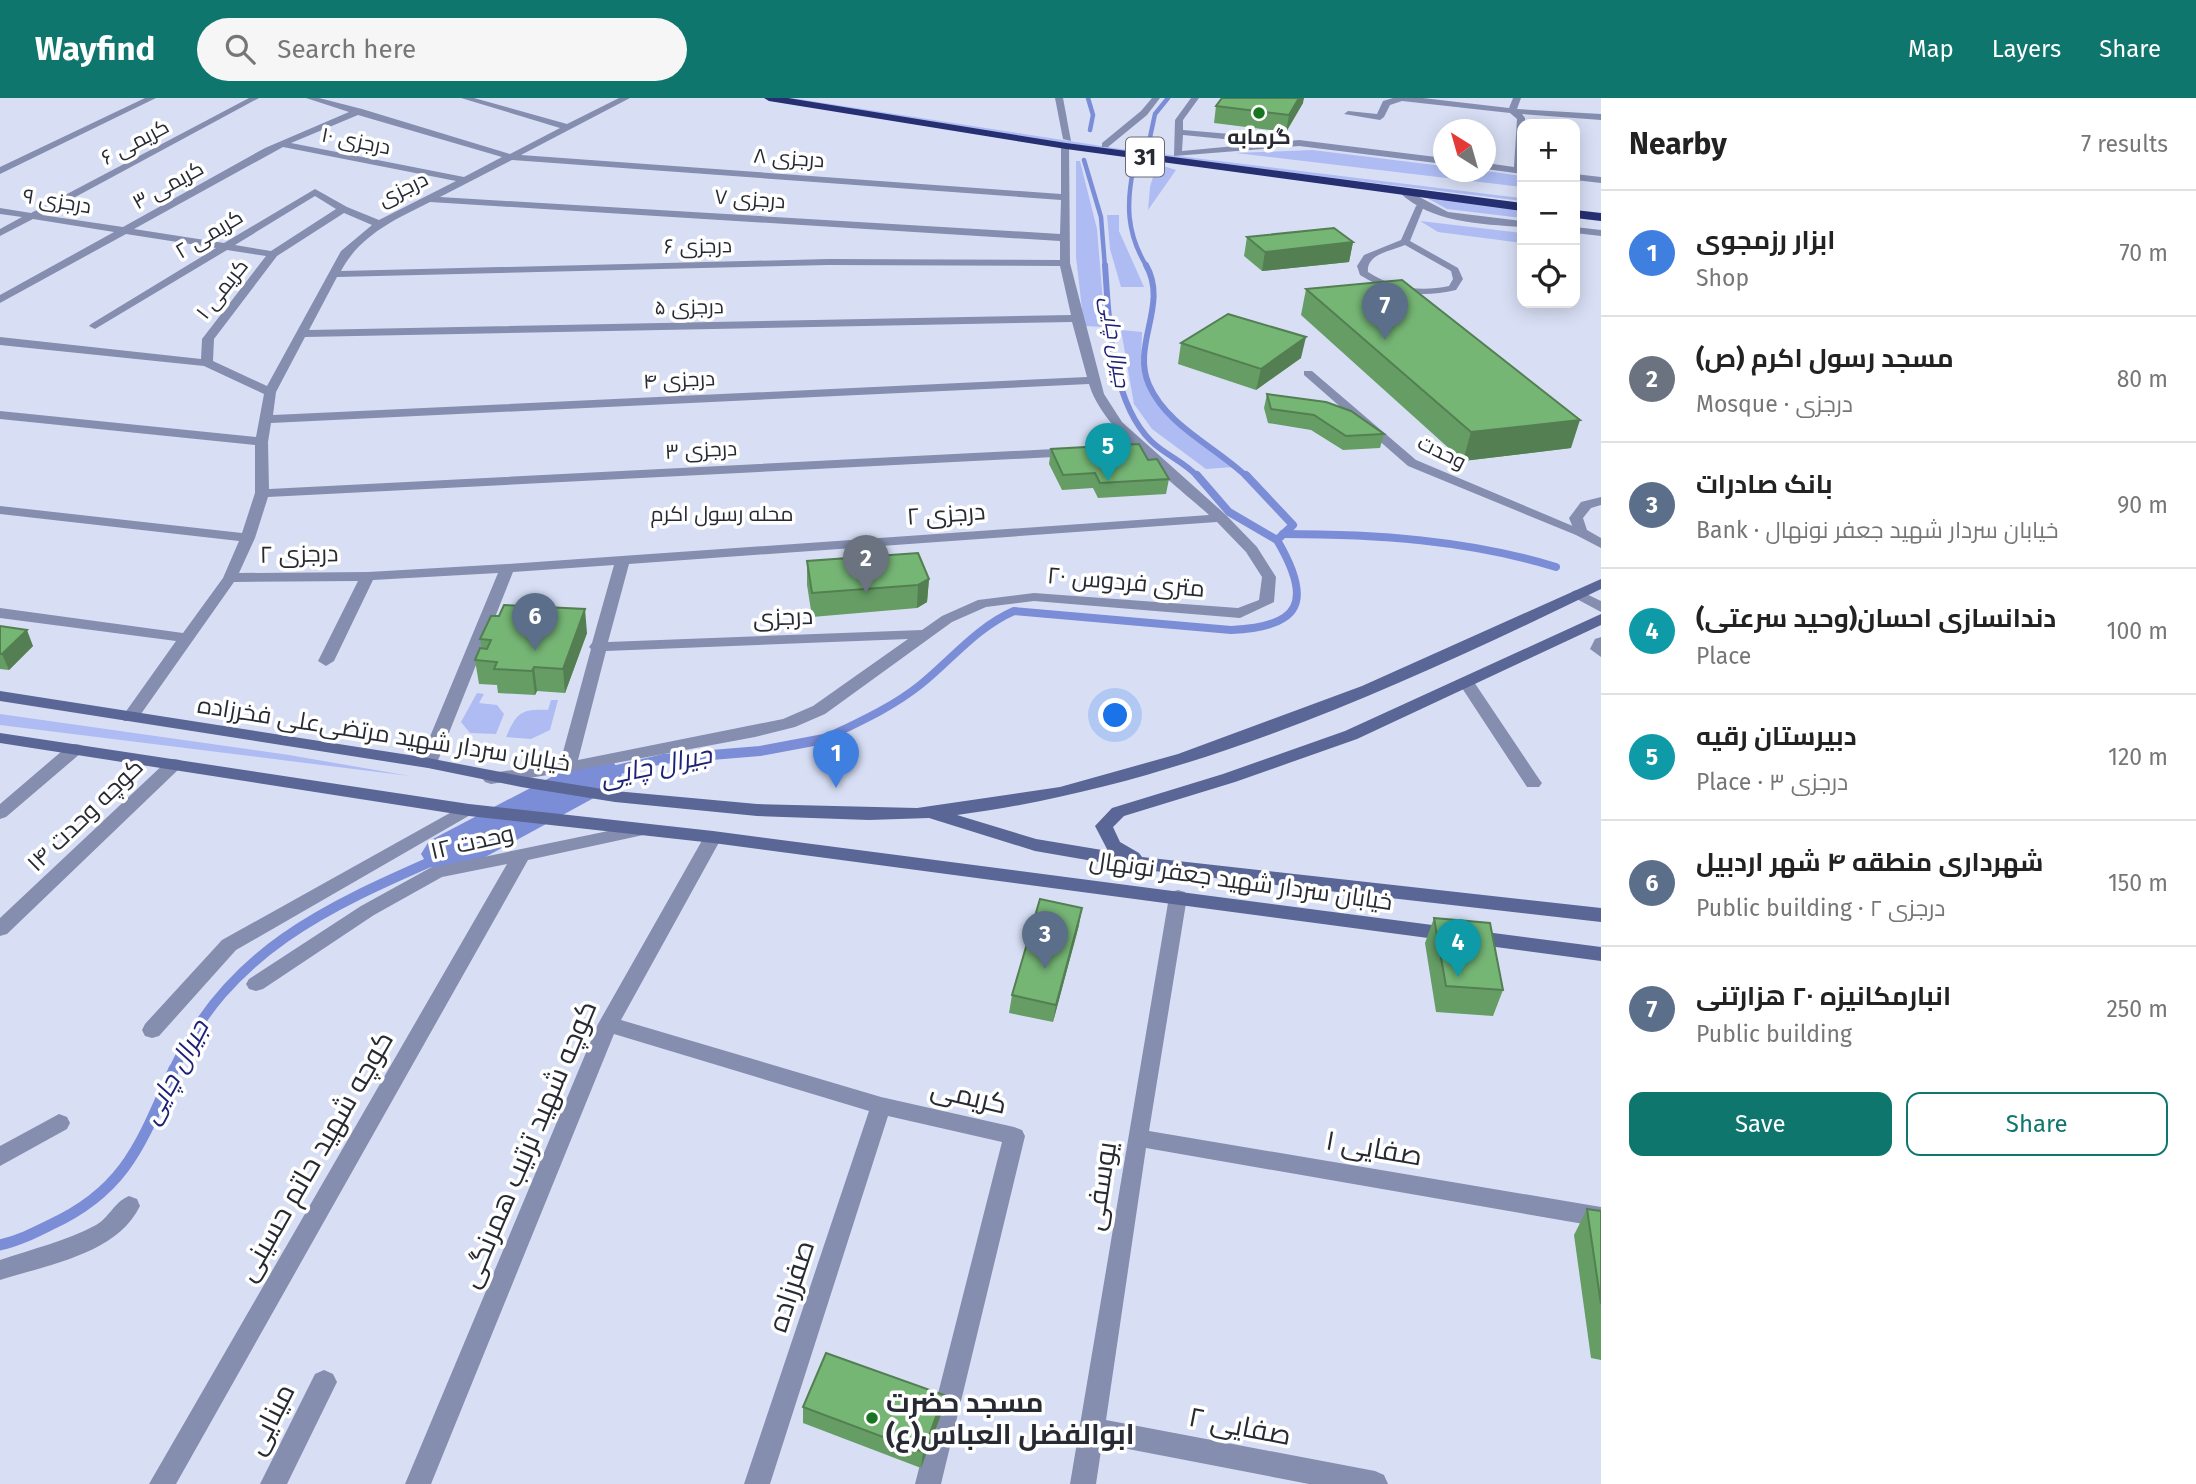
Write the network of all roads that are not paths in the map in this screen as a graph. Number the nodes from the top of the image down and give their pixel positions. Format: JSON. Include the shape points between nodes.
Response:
{"nodes":[{"id":1,"x":152,"y":98,"type":"edge"},
{"id":2,"x":255,"y":98,"type":"edge"},
{"id":3,"x":310,"y":98,"type":"edge"},
{"id":4,"x":465,"y":98,"type":"edge"},
{"id":5,"x":626,"y":98,"type":"edge"},
{"id":6,"x":769,"y":98,"type":"edge"},
{"id":7,"x":815,"y":98,"type":"edge"},
{"id":8,"x":1059,"y":98,"type":"edge"},
{"id":9,"x":1156,"y":98,"type":"edge"},
{"id":10,"x":1195,"y":98,"type":"edge"},
{"id":11,"x":1401,"y":98,"type":"edge"},
{"id":12,"x":1517,"y":98,"type":"edge"},
{"id":13,"x":359,"y":111,"type":"junction"},
{"id":14,"x":1512,"y":111,"type":"junction"},
{"id":15,"x":1348,"y":114,"type":"dead end"},
{"id":16,"x":1601,"y":117,"type":"edge"},
{"id":17,"x":1521,"y":119,"type":"edge"},
{"id":18,"x":567,"y":127,"type":"junction"},
{"id":19,"x":1179,"y":132,"type":"junction"},
{"id":20,"x":1067,"y":143,"type":"junction"},
{"id":21,"x":1299,"y":143,"type":"junction"},
{"id":22,"x":280,"y":144,"type":"junction"},
{"id":23,"x":1105,"y":145,"type":"junction"},
{"id":24,"x":1177,"y":153,"type":"junction"},
{"id":25,"x":511,"y":157,"type":"junction"},
{"id":26,"x":1433,"y":160,"type":"edge"},
{"id":27,"x":1496,"y":167,"type":"edge"},
{"id":28,"x":1517,"y":170,"type":"edge"},
{"id":29,"x":0,"y":171,"type":"edge"},
{"id":30,"x":1580,"y":178,"type":"edge"},
{"id":31,"x":467,"y":180,"type":"junction"},
{"id":32,"x":1601,"y":180,"type":"edge"},
{"id":33,"x":1481,"y":189,"type":"dead end"},
{"id":34,"x":1404,"y":192,"type":"junction"},
{"id":35,"x":1064,"y":197,"type":"junction"},
{"id":36,"x":430,"y":199,"type":"junction"},
{"id":37,"x":1420,"y":206,"type":"junction"},
{"id":38,"x":1517,"y":206,"type":"edge"},
{"id":39,"x":343,"y":209,"type":"junction"},
{"id":40,"x":0,"y":211,"type":"edge"},
{"id":41,"x":1580,"y":215,"type":"edge"},
{"id":42,"x":31,"y":216,"type":"junction"},
{"id":43,"x":1601,"y":217,"type":"edge"},
{"id":44,"x":379,"y":223,"type":"junction"},
{"id":45,"x":1517,"y":223,"type":"edge"},
{"id":46,"x":125,"y":231,"type":"junction"},
{"id":47,"x":1580,"y":231,"type":"edge"},
{"id":48,"x":0,"y":233,"type":"edge"},
{"id":49,"x":1601,"y":233,"type":"edge"},
{"id":50,"x":1067,"y":238,"type":"junction"},
{"id":51,"x":1405,"y":242,"type":"junction"},
{"id":52,"x":224,"y":247,"type":"junction"},
{"id":53,"x":273,"y":254,"type":"junction"},
{"id":54,"x":1065,"y":263,"type":"junction"},
{"id":55,"x":332,"y":274,"type":"junction"},
{"id":56,"x":0,"y":300,"type":"edge"},
{"id":57,"x":1077,"y":318,"type":"junction"},
{"id":58,"x":95,"y":326,"type":"dead end"},
{"id":59,"x":302,"y":334,"type":"junction"},
{"id":60,"x":0,"y":341,"type":"edge"},
{"id":61,"x":207,"y":363,"type":"junction"},
{"id":62,"x":1308,"y":373,"type":"dead end"},
{"id":63,"x":1093,"y":380,"type":"junction"},
{"id":64,"x":270,"y":392,"type":"junction"},
{"id":65,"x":0,"y":415,"type":"edge"},
{"id":66,"x":267,"y":419,"type":"junction"},
{"id":67,"x":262,"y":442,"type":"junction"},
{"id":68,"x":1088,"y":451,"type":"edge"},
{"id":69,"x":262,"y":493,"type":"junction"},
{"id":70,"x":1601,"y":501,"type":"edge"},
{"id":71,"x":7,"y":511,"type":"edge"},
{"id":72,"x":1221,"y":518,"type":"junction"},
{"id":73,"x":0,"y":522,"type":"edge"},
{"id":74,"x":1581,"y":532,"type":"junction"},
{"id":75,"x":248,"y":538,"type":"junction"},
{"id":76,"x":1601,"y":544,"type":"edge"},
{"id":77,"x":623,"y":559,"type":"junction"},
{"id":78,"x":506,"y":568,"type":"junction"},
{"id":79,"x":368,"y":576,"type":"junction"},
{"id":80,"x":230,"y":578,"type":"junction"},
{"id":81,"x":1601,"y":583,"type":"edge"},
{"id":82,"x":1578,"y":594,"type":"junction"},
{"id":83,"x":1601,"y":607,"type":"edge"},
{"id":84,"x":0,"y":613,"type":"edge"},
{"id":85,"x":1601,"y":619,"type":"edge"},
{"id":86,"x":928,"y":634,"type":"junction"},
{"id":87,"x":186,"y":638,"type":"junction"},
{"id":88,"x":1601,"y":642,"type":"edge"},
{"id":89,"x":597,"y":648,"type":"junction"},
{"id":90,"x":1601,"y":652,"type":"edge"},
{"id":91,"x":326,"y":661,"type":"dead end"},
{"id":92,"x":1466,"y":682,"type":"junction"},
{"id":93,"x":0,"y":696,"type":"edge"},
{"id":94,"x":130,"y":717,"type":"junction"},
{"id":95,"x":0,"y":738,"type":"edge"},
{"id":96,"x":75,"y":749,"type":"junction"},
{"id":97,"x":428,"y":763,"type":"junction"},
{"id":98,"x":174,"y":764,"type":"junction"},
{"id":99,"x":567,"y":767,"type":"junction"},
{"id":100,"x":492,"y":778,"type":"junction"},
{"id":101,"x":1533,"y":783,"type":"dead end"},
{"id":102,"x":468,"y":810,"type":"junction"},
{"id":103,"x":929,"y":812,"type":"junction"},
{"id":104,"x":0,"y":813,"type":"edge"},
{"id":105,"x":634,"y":829,"type":"junction"},
{"id":106,"x":713,"y":837,"type":"junction"},
{"id":107,"x":520,"y":857,"type":"junction"},
{"id":108,"x":1145,"y":864,"type":"junction"},
{"id":109,"x":1178,"y":897,"type":"junction"},
{"id":110,"x":1601,"y":915,"type":"edge"},
{"id":111,"x":0,"y":929,"type":"edge"},
{"id":112,"x":1601,"y":954,"type":"edge"},
{"id":113,"x":256,"y":984,"type":"dead end"},
{"id":114,"x":608,"y":1024,"type":"junction"},
{"id":115,"x":152,"y":1030,"type":"dead end"},
{"id":116,"x":881,"y":1107,"type":"junction"},
{"id":117,"x":59,"y":1123,"type":"dead end"},
{"id":118,"x":1137,"y":1138,"type":"junction"},
{"id":119,"x":0,"y":1157,"type":"edge"},
{"id":120,"x":129,"y":1206,"type":"dead end"},
{"id":121,"x":1601,"y":1217,"type":"edge"},
{"id":122,"x":0,"y":1270,"type":"edge"},
{"id":123,"x":324,"y":1382,"type":"dead end"},
{"id":124,"x":1093,"y":1430,"type":"junction"},
{"id":125,"x":162,"y":1484,"type":"edge"},
{"id":126,"x":273,"y":1484,"type":"edge"},
{"id":127,"x":418,"y":1484,"type":"edge"},
{"id":128,"x":757,"y":1484,"type":"edge"},
{"id":129,"x":928,"y":1484,"type":"edge"},
{"id":130,"x":1083,"y":1484,"type":"edge"},
{"id":131,"x":1375,"y":1484,"type":"edge"}],
"edges":[{"from":1,"to":29,"type":"street"},
{"from":2,"to":42,"type":"street","name":"کریمی ۶"},
{"from":3,"to":13,"type":"street","name":"درجزی ۸"},
{"from":4,"to":18,"type":"street"},
{"from":5,"to":18,"type":"street","name":"درجزی"},
{"from":6,"to":20,"type":"highway","number":"31"},
{"from":7,"to":20,"type":"highway","number":"31"},
{"from":8,"to":20,"type":"street","name":"۲۰ متری فردوس"},
{"from":9,"to":23,"type":"street"},
{"from":10,"to":19,"type":"street","via":[[1178,120]]},
{"from":11,"to":14,"type":"street"},
{"from":11,"to":15,"type":"street","via":[[1386,103],[1380,117]]},
{"from":12,"to":14,"type":"street"},
{"from":13,"to":22,"type":"street","name":"کریمی ۳"},
{"from":13,"to":25,"type":"street","name":"درجزی ۸"},
{"from":14,"to":16,"type":"street"},
{"from":14,"to":17,"type":"street"},
{"from":18,"to":25,"type":"street","name":"درجزی"},
{"from":19,"to":21,"type":"street"},
{"from":19,"to":24,"type":"street"},
{"from":20,"to":23,"type":"highway","number":"31"},
{"from":20,"to":34,"type":"highway","number":"31"},
{"from":20,"to":35,"type":"street","name":"۲۰ متری فردوس"},
{"from":21,"to":24,"type":"street"},
{"from":21,"to":26,"type":"street"},
{"from":22,"to":31,"type":"street","name":"درجزی ۱۰"},
{"from":22,"to":46,"type":"street","name":"کریمی ۳"},
{"from":23,"to":24,"type":"highway","number":"31"},
{"from":24,"to":33,"type":"highway","number":"31"},
{"from":25,"to":31,"type":"street","name":"درجزی"},
{"from":25,"to":35,"type":"street","name":"درجزی ۸"},
{"from":27,"to":28,"type":"street"},
{"from":30,"to":32,"type":"street"},
{"from":31,"to":36,"type":"street","name":"درجزی"},
{"from":34,"to":37,"type":"street"},
{"from":34,"to":38,"type":"highway","number":"31"},
{"from":35,"to":50,"type":"street","name":"۲۰ متری فردوس"},
{"from":36,"to":44,"type":"street","name":"درجزی"},
{"from":36,"to":50,"type":"street","name":"درجزی ۷"},
{"from":37,"to":45,"type":"street","via":[[1444,216]]},
{"from":37,"to":51,"type":"lane"},
{"from":39,"to":44,"type":"street"},
{"from":39,"to":52,"type":"street","name":"کریمی ۲","via":[[315,192]]},
{"from":39,"to":53,"type":"street","name":"کریمی ۱"},
{"from":40,"to":42,"type":"street","name":"درجزی ۹"},
{"from":41,"to":43,"type":"highway"},
{"from":42,"to":46,"type":"street","name":"درجزی ۹"},
{"from":42,"to":48,"type":"street","name":"کریمی ۶"},
{"from":44,"to":55,"type":"street","name":"درجزی","via":[[346,251]]},
{"from":46,"to":52,"type":"street","name":"درجزی ۹"},
{"from":46,"to":56,"type":"street","name":"کریمی ۳"},
{"from":47,"to":49,"type":"street"},
{"from":50,"to":54,"type":"street","name":"۲۰ متری فردوس"},
{"from":51,"to":51,"type":"lane","via":[[1367,257],[1363,273],[1378,283],[1415,293],[1452,288],[1458,279],[1455,270]]},
{"from":52,"to":53,"type":"street","name":"درجزی ۹"},
{"from":52,"to":58,"type":"street","name":"کریمی ۲"},
{"from":53,"to":61,"type":"street","name":"کریمی ۱","via":[[208,339]]},
{"from":54,"to":55,"type":"street","name":"درجزی ۶","via":[[828,262]]},
{"from":54,"to":57,"type":"street","name":"۲۰ متری فردوس"},
{"from":55,"to":59,"type":"street","name":"درجزی"},
{"from":57,"to":59,"type":"street","name":"درجزی ۵"},
{"from":57,"to":63,"type":"street","name":"۲۰ متری فردوس"},
{"from":59,"to":64,"type":"street","name":"درجزی"},
{"from":60,"to":61,"type":"street"},
{"from":61,"to":64,"type":"street"},
{"from":62,"to":74,"type":"lane","name":"وحدت","via":[[1412,463]]},
{"from":63,"to":66,"type":"street","name":"درجزی ۴"},
{"from":63,"to":72,"type":"street","name":"۲۰ متری فردوس","via":[[1106,409],[1136,449]]},
{"from":64,"to":66,"type":"street"},
{"from":65,"to":67,"type":"street"},
{"from":66,"to":67,"type":"street"},
{"from":67,"to":69,"type":"street"},
{"from":68,"to":69,"type":"street","name":"درجزی ۳"},
{"from":69,"to":75,"type":"street"},
{"from":70,"to":74,"type":"street","via":[[1586,505],[1576,519]]},
{"from":71,"to":73,"type":"street"},
{"from":71,"to":75,"type":"street"},
{"from":72,"to":77,"type":"street","name":"درجزی ۲"},
{"from":72,"to":86,"type":"street","name":"۲۰ متری فردوس","via":[[1252,550],[1269,577],[1266,602],[1257,607],[1240,613],[1009,598],[964,610]]},
{"from":74,"to":76,"type":"street"},
{"from":75,"to":80,"type":"street"},
{"from":77,"to":78,"type":"street","name":"درجزی ۲"},
{"from":77,"to":89,"type":"street"},
{"from":78,"to":79,"type":"street","name":"درجزی ۲"},
{"from":78,"to":97,"type":"street"},
{"from":79,"to":80,"type":"street","name":"درجزی ۲"},
{"from":79,"to":91,"type":"street","name":"درجزی ۲"},
{"from":80,"to":87,"type":"street"},
{"from":81,"to":82,"type":"main road","name":"خیابان سردار شهید مرتضی‌علی فخرزاده"},
{"from":82,"to":83,"type":"street"},
{"from":82,"to":103,"type":"main road","name":"خیابان سردار شهید مرتضی‌علی فخرزاده","via":[[1415,670],[1168,764],[1062,793]]},
{"from":84,"to":87,"type":"street"},
{"from":85,"to":92,"type":"main road"},
{"from":86,"to":89,"type":"street","name":"درجزی"},
{"from":86,"to":99,"type":"street","name":"۲۰ متری فردوس","via":[[820,710],[789,723]]},
{"from":87,"to":94,"type":"street"},
{"from":88,"to":90,"type":"street"},
{"from":89,"to":99,"type":"street"},
{"from":92,"to":101,"type":"street"},
{"from":92,"to":108,"type":"main road","via":[[1351,735],[1118,812],[1104,826],[1112,846]]},
{"from":93,"to":94,"type":"main road","name":"خیابان سردار شهید مرتضی‌علی فخرزاده"},
{"from":94,"to":97,"type":"main road","name":"خیابان سردار شهید مرتضی‌علی فخرزاده"},
{"from":95,"to":96,"type":"main road"},
{"from":96,"to":98,"type":"main road"},
{"from":96,"to":104,"type":"street"},
{"from":97,"to":100,"type":"main road","name":"خیابان سردار شهید مرتضی‌علی فخرزاده"},
{"from":98,"to":102,"type":"main road"},
{"from":98,"to":111,"type":"street","name":"کوچه وحدت ۱۴"},
{"from":99,"to":100,"type":"street","name":"۲۰ متری فردوس"},
{"from":100,"to":103,"type":"main road","name":"خیابان سردار شهید مرتضی‌علی فخرزاده","via":[[730,810]]},
{"from":102,"to":105,"type":"main road"},
{"from":102,"to":115,"type":"street","via":[[229,945]]},
{"from":103,"to":108,"type":"main road","name":"خیابان سردار شهید جعفر نونهال","via":[[1035,845]]},
{"from":105,"to":106,"type":"main road"},
{"from":105,"to":107,"type":"street","name":"وحدت ۱۲"},
{"from":106,"to":109,"type":"main road","name":"خیابان سردار شهید جعفر نونهال"},
{"from":106,"to":114,"type":"street","name":"کوچه شهید ترتیب همرنگی"},
{"from":107,"to":113,"type":"street","name":"وحدت ۱۲","via":[[437,872]]},
{"from":107,"to":125,"type":"street","name":"کوچه شهید حاتم حسینی"},
{"from":108,"to":110,"type":"main road","name":"خیابان سردار شهید جعفر نونهال"},
{"from":109,"to":112,"type":"main road","name":"خیابان سردار شهید جعفر نونهال"},
{"from":109,"to":118,"type":"street","name":"یوسفی"},
{"from":114,"to":116,"type":"street","name":"کریمی"},
{"from":114,"to":127,"type":"street","name":"کوچه شهید ترتیب همرنگی"},
{"from":116,"to":128,"type":"street","name":"صفرزاده"},
{"from":116,"to":129,"type":"street","name":"کریمی","via":[[1014,1136]]},
{"from":117,"to":119,"type":"street"},
{"from":118,"to":121,"type":"street","name":"صفایی ۱"},
{"from":118,"to":124,"type":"street","name":"یوسفی"},
{"from":120,"to":122,"type":"street","via":[[107,1231]]},
{"from":123,"to":126,"type":"street","name":"مینایی"},
{"from":124,"to":130,"type":"street","name":"یوسفی"},
{"from":124,"to":131,"type":"street","name":"صفایی ۲"}]}
